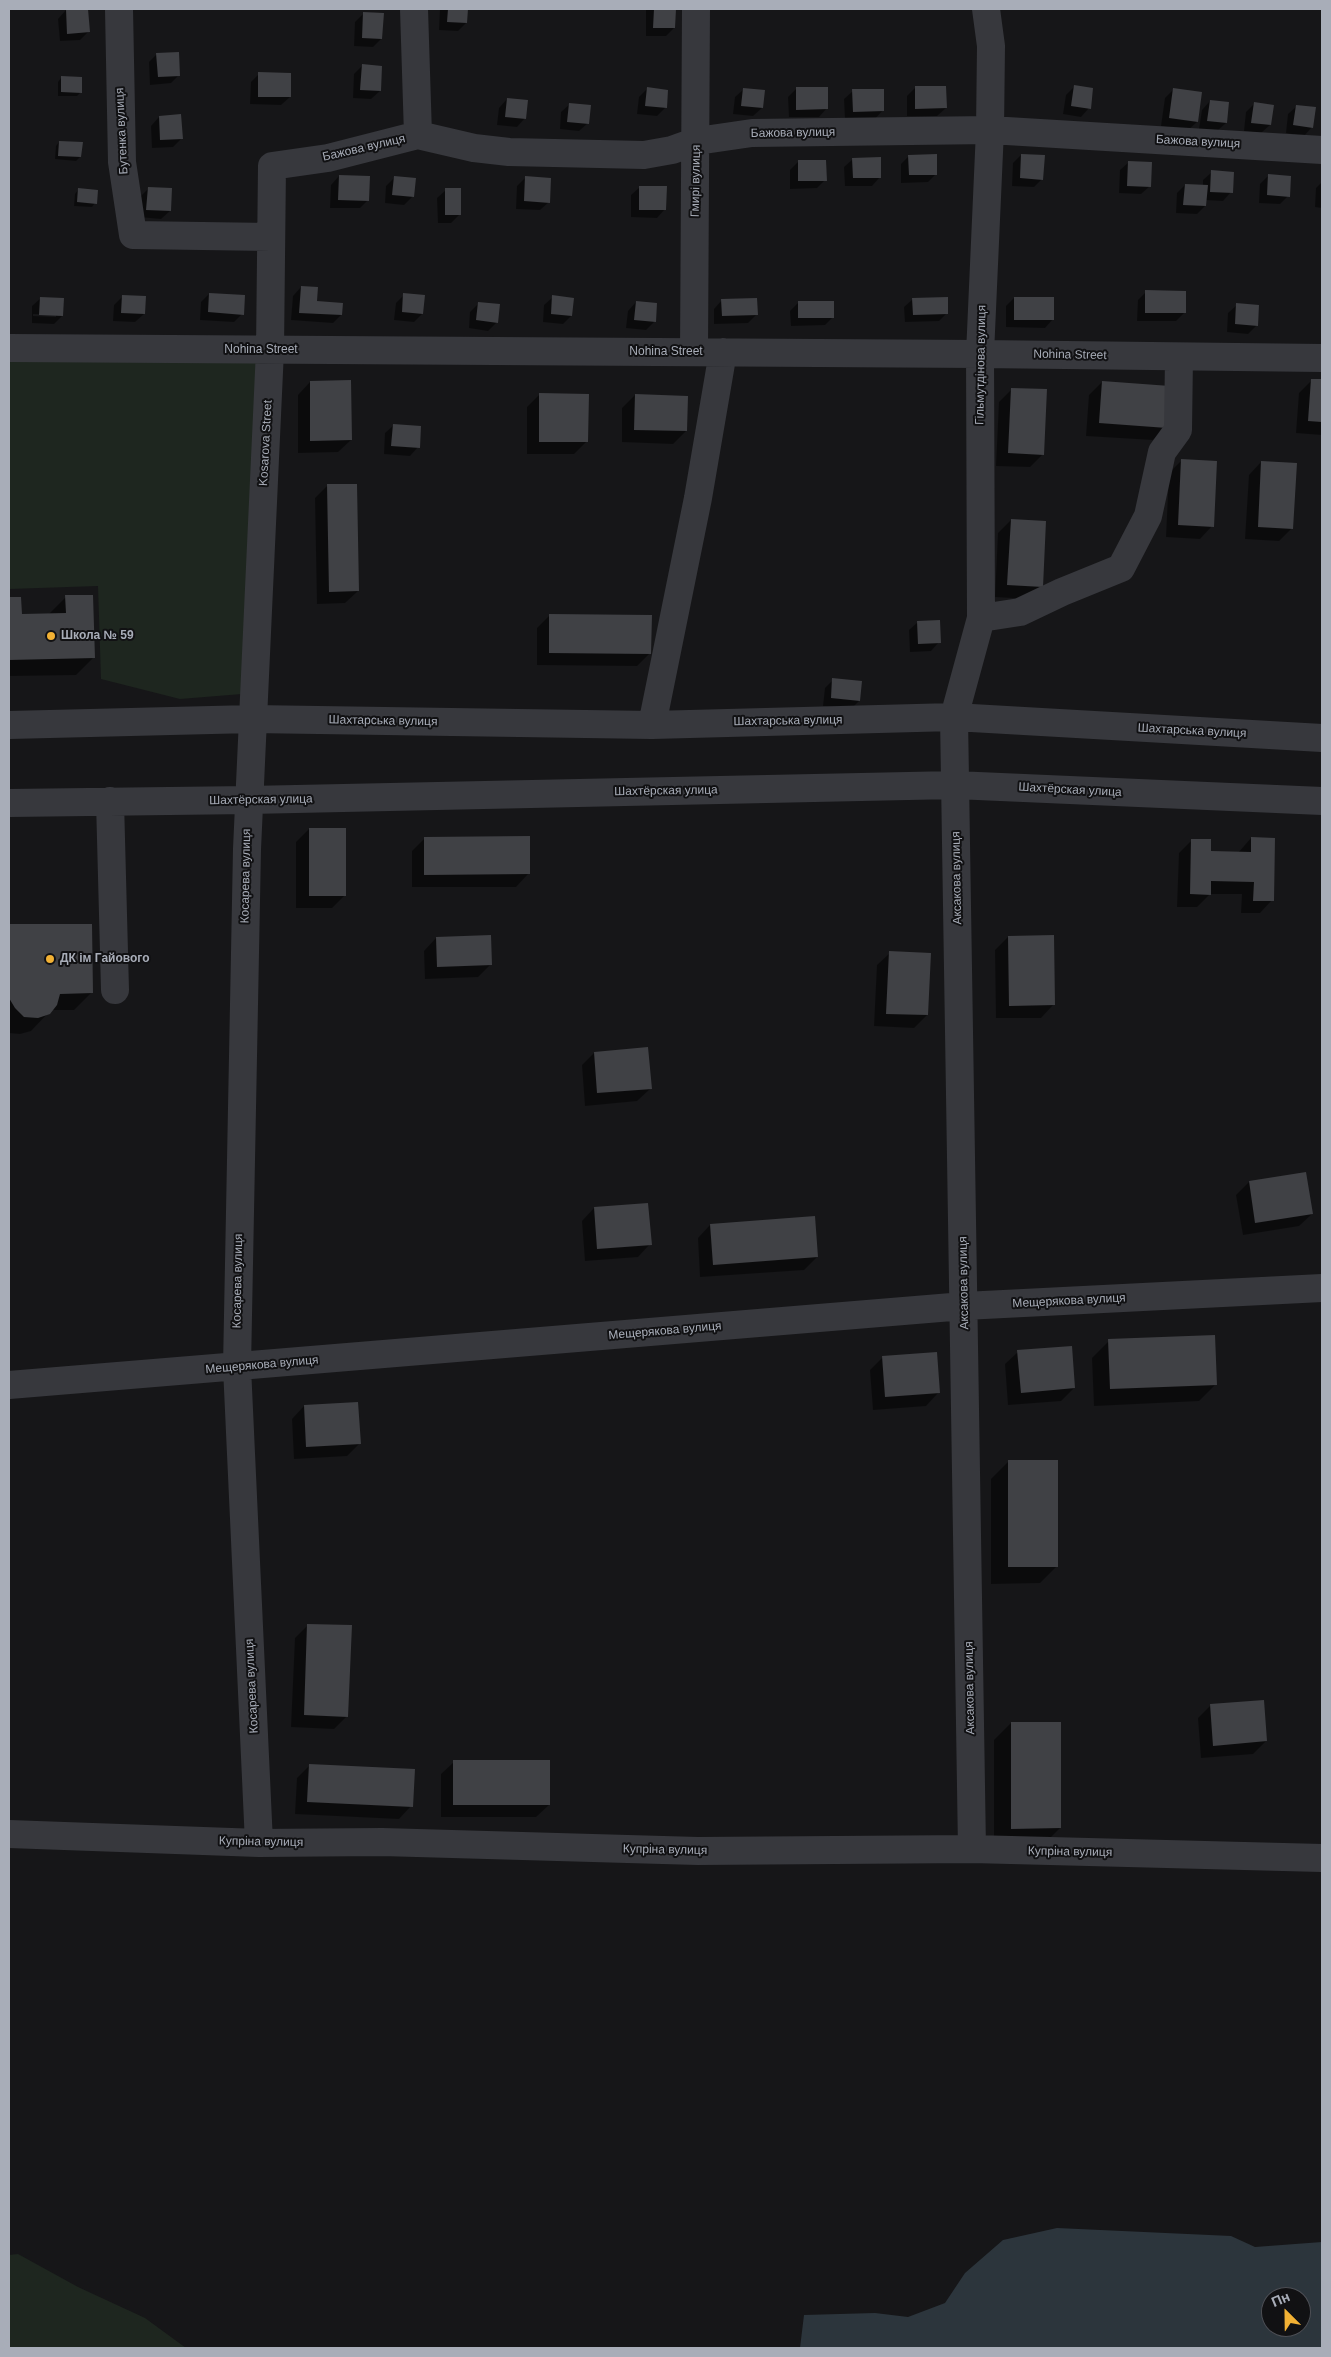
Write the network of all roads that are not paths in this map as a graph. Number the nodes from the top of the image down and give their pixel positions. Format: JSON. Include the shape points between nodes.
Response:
{"nodes":[{"id":1,"x":119,"y":9,"type":"edge"},
{"id":2,"x":414,"y":9,"type":"edge"},
{"id":3,"x":696,"y":9,"type":"edge"},
{"id":4,"x":986,"y":9,"type":"edge"},
{"id":5,"x":990,"y":130,"type":"junction"},
{"id":6,"x":418,"y":135,"type":"junction"},
{"id":7,"x":697,"y":140,"type":"junction"},
{"id":8,"x":1322,"y":150,"type":"edge"},
{"id":9,"x":272,"y":166,"type":"joint"},
{"id":10,"x":271,"y":236,"type":"junction"},
{"id":11,"x":9,"y":348,"type":"edge"},
{"id":12,"x":270,"y":350,"type":"junction"},
{"id":13,"x":694,"y":352,"type":"junction"},
{"id":14,"x":722,"y":352,"type":"junction"},
{"id":15,"x":980,"y":354,"type":"junction"},
{"id":16,"x":1179,"y":357,"type":"junction"},
{"id":17,"x":1322,"y":358,"type":"edge"},
{"id":18,"x":981,"y":618,"type":"junction"},
{"id":19,"x":954,"y":717,"type":"junction"},
{"id":20,"x":252,"y":719,"type":"junction"},
{"id":21,"x":9,"y":725,"type":"edge"},
{"id":22,"x":652,"y":725,"type":"junction"},
{"id":23,"x":1322,"y":738,"type":"edge"},
{"id":24,"x":955,"y":785,"type":"junction"},
{"id":25,"x":249,"y":800,"type":"junction"},
{"id":26,"x":110,"y":801,"type":"junction"},
{"id":27,"x":1322,"y":801,"type":"edge"},
{"id":28,"x":9,"y":803,"type":"edge"},
{"id":29,"x":115,"y":990,"type":"dead end"},
{"id":30,"x":1322,"y":1288,"type":"edge"},
{"id":31,"x":964,"y":1306,"type":"junction"},
{"id":32,"x":237,"y":1367,"type":"junction"},
{"id":33,"x":9,"y":1385,"type":"edge"},
{"id":34,"x":9,"y":1834,"type":"edge"},
{"id":35,"x":259,"y":1843,"type":"junction"},
{"id":36,"x":972,"y":1849,"type":"junction"},
{"id":37,"x":1322,"y":1858,"type":"edge"}],
"edges":[{"from":1,"to":10,"type":"street","name":"Бутенка вулиця","via":[[122,162],[133,236]]},
{"from":2,"to":6,"type":"street"},
{"from":3,"to":7,"type":"street","name":"Гмирі вулиця"},
{"from":4,"to":5,"type":"street","name":"Гільмутдінова вулиця","via":[[991,46]]},
{"from":5,"to":7,"type":"street","name":"Бажова вулиця","via":[[752,133]]},
{"from":5,"to":8,"type":"street","name":"Бажова вулиця"},
{"from":5,"to":15,"type":"street","name":"Гільмутдінова вулиця"},
{"from":6,"to":7,"type":"street","name":"Бажова вулиця","via":[[509,152],[644,155],[672,150]]},
{"from":6,"to":9,"type":"street","name":"Бажова вулиця","via":[[328,158]]},
{"from":7,"to":13,"type":"street","name":"Гмирі вулиця"},
{"from":9,"to":10,"type":"street","name":"Kosarova Street"},
{"from":10,"to":12,"type":"street","name":"Kosarova Street"},
{"from":11,"to":12,"type":"street","name":"Nohina Street"},
{"from":12,"to":13,"type":"street","name":"Nohina Street"},
{"from":12,"to":20,"type":"street","name":"Kosarova Street"},
{"from":13,"to":14,"type":"street","name":"Nohina Street"},
{"from":14,"to":15,"type":"street","name":"Nohina Street"},
{"from":14,"to":22,"type":"street","via":[[698,498]]},
{"from":15,"to":16,"type":"street","name":"Nohina Street"},
{"from":15,"to":18,"type":"street","name":"Гільмутдінова вулиця"},
{"from":16,"to":17,"type":"street","name":"Nohina Street"},
{"from":16,"to":18,"type":"street","via":[[1178,430],[1162,452],[1148,516],[1121,568],[1020,612]]},
{"from":18,"to":19,"type":"street","name":"Гільмутдінова вулиця"},
{"from":19,"to":22,"type":"street","name":"Шахтарська вулиця"},
{"from":19,"to":23,"type":"street","name":"Шахтарська вулиця"},
{"from":19,"to":24,"type":"street","name":"Аксакова вулиця"},
{"from":20,"to":21,"type":"street","name":"Шахтарська вулиця"},
{"from":20,"to":22,"type":"street","name":"Шахтарська вулиця"},
{"from":20,"to":25,"type":"street","name":"Косарева вулиця"},
{"from":24,"to":25,"type":"street","name":"Шахтёрская улица"},
{"from":24,"to":27,"type":"street","name":"Шахтёрская улица"},
{"from":24,"to":31,"type":"street","name":"Аксакова вулиця"},
{"from":25,"to":26,"type":"street","name":"Шахтёрская улица"},
{"from":25,"to":32,"type":"street","name":"Косарева вулиця"},
{"from":26,"to":28,"type":"street","name":"Шахтёрская улица"},
{"from":26,"to":29,"type":"street"},
{"from":30,"to":31,"type":"street","name":"Мещерякова вулиця"},
{"from":31,"to":32,"type":"street","name":"Мещерякова вулиця"},
{"from":31,"to":36,"type":"street","name":"Аксакова вулиця"},
{"from":32,"to":33,"type":"street","name":"Мещерякова вулиця"},
{"from":32,"to":35,"type":"street","name":"Косарева вулиця"},
{"from":34,"to":35,"type":"street","name":"Купріна вулиця"},
{"from":35,"to":36,"type":"street","name":"Купріна вулиця","via":[[382,1842],[698,1851]]},
{"from":36,"to":37,"type":"street","name":"Купріна вулиця"}]}
